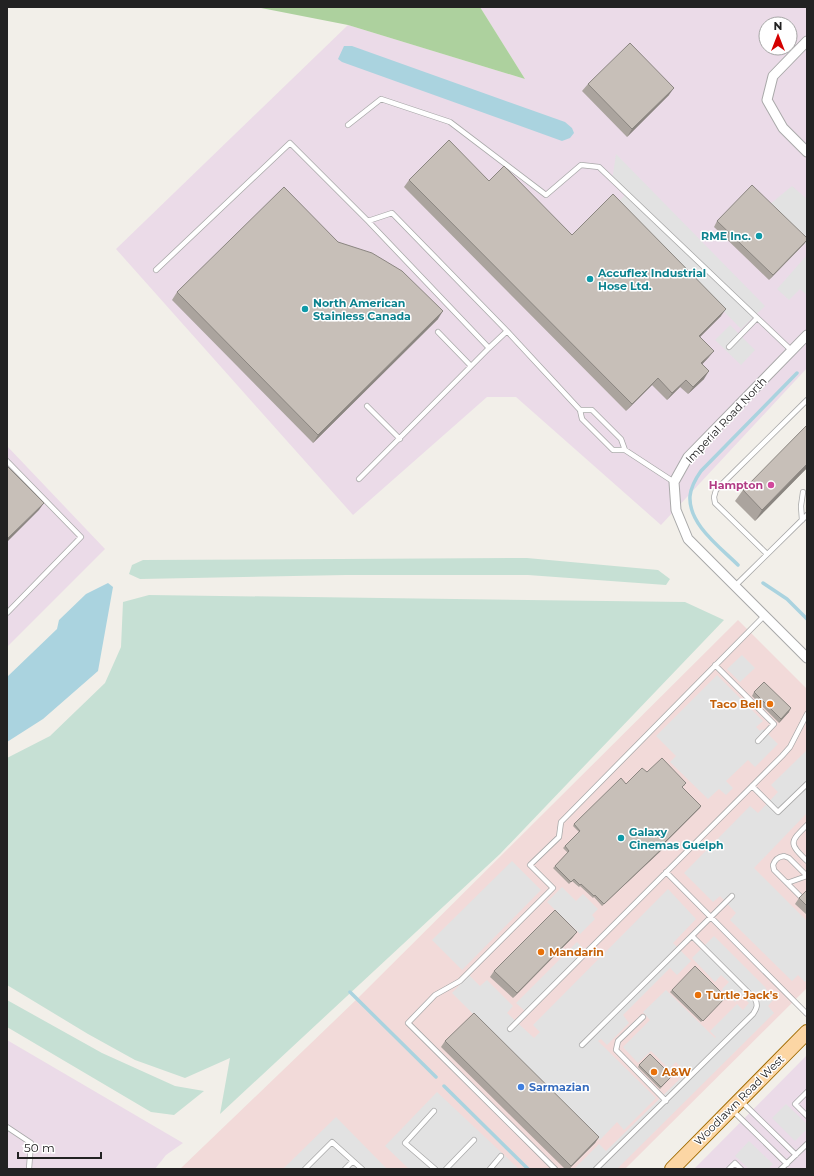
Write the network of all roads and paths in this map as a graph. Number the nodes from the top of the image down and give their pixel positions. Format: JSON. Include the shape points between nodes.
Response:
{"nodes":[{"id":1,"x":807,"y":41,"type":"edge"},
{"id":2,"x":348,"y":125,"type":"dead end"},
{"id":3,"x":807,"y":152,"type":"edge"},
{"id":4,"x":368,"y":221,"type":"junction"},
{"id":5,"x":156,"y":270,"type":"dead end"},
{"id":6,"x":757,"y":318,"type":"junction"},
{"id":7,"x":507,"y":331,"type":"junction"},
{"id":8,"x":438,"y":332,"type":"dead end"},
{"id":9,"x":807,"y":335,"type":"edge"},
{"id":10,"x":489,"y":348,"type":"junction"},
{"id":11,"x":729,"y":348,"type":"dead end"},
{"id":12,"x":792,"y":351,"type":"junction"},
{"id":13,"x":471,"y":366,"type":"junction"},
{"id":14,"x":807,"y":400,"type":"edge"},
{"id":15,"x":366,"y":406,"type":"dead end"},
{"id":16,"x":580,"y":410,"type":"junction"},
{"id":17,"x":400,"y":439,"type":"junction"},
{"id":18,"x":625,"y":450,"type":"junction"},
{"id":19,"x":7,"y":461,"type":"edge"},
{"id":20,"x":359,"y":479,"type":"dead end"},
{"id":21,"x":674,"y":482,"type":"junction"},
{"id":22,"x":803,"y":492,"type":"dead end"},
{"id":23,"x":807,"y":515,"type":"edge"},
{"id":24,"x":802,"y":520,"type":"junction"},
{"id":25,"x":767,"y":554,"type":"junction"},
{"id":26,"x":735,"y":586,"type":"junction"},
{"id":27,"x":7,"y":613,"type":"edge"},
{"id":28,"x":764,"y":616,"type":"junction"},
{"id":29,"x":807,"y":658,"type":"edge"},
{"id":30,"x":715,"y":665,"type":"junction"},
{"id":31,"x":807,"y":714,"type":"edge"},
{"id":32,"x":758,"y":741,"type":"dead end"},
{"id":33,"x":807,"y":784,"type":"edge"},
{"id":34,"x":752,"y":786,"type":"junction"},
{"id":35,"x":807,"y":825,"type":"edge"},
{"id":36,"x":807,"y":861,"type":"edge"},
{"id":37,"x":666,"y":872,"type":"junction"},
{"id":38,"x":807,"y":876,"type":"edge"},
{"id":39,"x":787,"y":883,"type":"junction"},
{"id":40,"x":732,"y":896,"type":"dead end"},
{"id":41,"x":801,"y":897,"type":"edge"},
{"id":42,"x":711,"y":917,"type":"junction"},
{"id":43,"x":692,"y":936,"type":"junction"},
{"id":44,"x":807,"y":1014,"type":"edge"},
{"id":45,"x":643,"y":1017,"type":"dead end"},
{"id":46,"x":510,"y":1029,"type":"dead end"},
{"id":47,"x":807,"y":1032,"type":"edge"},
{"id":48,"x":582,"y":1045,"type":"dead end"},
{"id":49,"x":807,"y":1092,"type":"edge"},
{"id":50,"x":666,"y":1101,"type":"junction"},
{"id":51,"x":736,"y":1105,"type":"junction"},
{"id":52,"x":434,"y":1111,"type":"dead end"},
{"id":53,"x":807,"y":1116,"type":"edge"},
{"id":54,"x":7,"y":1127,"type":"edge"},
{"id":55,"x":474,"y":1140,"type":"dead end"},
{"id":56,"x":807,"y":1144,"type":"edge"},
{"id":57,"x":796,"y":1155,"type":"junction"},
{"id":58,"x":501,"y":1156,"type":"dead end"},
{"id":59,"x":353,"y":1161,"type":"junction"},
{"id":60,"x":787,"y":1164,"type":"junction"},
{"id":61,"x":29,"y":1169,"type":"edge"},
{"id":62,"x":305,"y":1169,"type":"edge"},
{"id":63,"x":345,"y":1169,"type":"edge"},
{"id":64,"x":362,"y":1169,"type":"edge"},
{"id":65,"x":435,"y":1169,"type":"edge"},
{"id":66,"x":446,"y":1169,"type":"edge"},
{"id":67,"x":490,"y":1169,"type":"edge"},
{"id":68,"x":555,"y":1169,"type":"edge"},
{"id":69,"x":596,"y":1169,"type":"edge"},
{"id":70,"x":672,"y":1169,"type":"edge"},
{"id":71,"x":729,"y":1169,"type":"edge"},
{"id":72,"x":740,"y":1169,"type":"edge"},
{"id":73,"x":781,"y":1169,"type":"edge"}],
"edges":[{"from":1,"to":3,"type":"street","via":[[773,76],[767,100],[783,128]]},
{"from":2,"to":6,"type":"lane","via":[[381,99],[450,122],[546,195],[581,165],[599,167]]},
{"from":4,"to":5,"type":"lane","via":[[290,143]]},
{"from":4,"to":7,"type":"lane","via":[[392,213]]},
{"from":4,"to":10,"type":"lane"},
{"from":6,"to":11,"type":"lane"},
{"from":6,"to":12,"type":"lane"},
{"from":7,"to":10,"type":"lane"},
{"from":7,"to":16,"type":"lane"},
{"from":8,"to":13,"type":"lane"},
{"from":9,"to":12,"type":"street","name":"Imperial Road North"},
{"from":10,"to":13,"type":"lane"},
{"from":12,"to":21,"type":"street","name":"Imperial Road North","via":[[688,457]]},
{"from":13,"to":17,"type":"lane"},
{"from":14,"to":25,"type":"lane","via":[[716,490],[714,497],[715,503]]},
{"from":15,"to":17,"type":"lane"},
{"from":16,"to":18,"type":"lane","via":[[592,410],[621,439]]},
{"from":16,"to":18,"type":"lane","via":[[582,419],[613,450]]},
{"from":17,"to":20,"type":"lane"},
{"from":18,"to":21,"type":"lane"},
{"from":19,"to":27,"type":"lane","via":[[81,537]]},
{"from":21,"to":26,"type":"street","via":[[676,510],[688,539]]},
{"from":22,"to":24,"type":"lane"},
{"from":23,"to":24,"type":"lane"},
{"from":24,"to":25,"type":"lane"},
{"from":25,"to":26,"type":"lane"},
{"from":26,"to":28,"type":"street"},
{"from":28,"to":29,"type":"street"},
{"from":28,"to":30,"type":"lane"},
{"from":30,"to":32,"type":"lane","via":[[774,724]]},
{"from":30,"to":68,"type":"lane","via":[[561,822],[559,837],[530,865],[553,888],[460,981],[435,995],[408,1023]]},
{"from":31,"to":34,"type":"lane","via":[[790,747]]},
{"from":33,"to":34,"type":"lane","via":[[778,812]]},
{"from":34,"to":37,"type":"lane"},
{"from":35,"to":36,"type":"lane","via":[[795,836],[793,843]]},
{"from":37,"to":42,"type":"lane"},
{"from":37,"to":46,"type":"lane"},
{"from":38,"to":39,"type":"lane"},
{"from":38,"to":39,"type":"lane","via":[[789,858],[778,857],[772,865]]},
{"from":39,"to":41,"type":"lane"},
{"from":40,"to":42,"type":"lane"},
{"from":42,"to":43,"type":"lane"},
{"from":42,"to":44,"type":"lane"},
{"from":43,"to":48,"type":"lane"},
{"from":43,"to":50,"type":"lane","via":[[755,999],[757,1008]]},
{"from":45,"to":50,"type":"lane","via":[[618,1041],[616,1050]]},
{"from":47,"to":51,"type":"main road","name":"Woodlawn Road West"},
{"from":49,"to":53,"type":"lane","via":[[795,1104]]},
{"from":50,"to":69,"type":"lane"},
{"from":51,"to":57,"type":"lane"},
{"from":51,"to":60,"type":"lane"},
{"from":51,"to":70,"type":"main road","name":"Woodlawn Road West"},
{"from":52,"to":65,"type":"lane","via":[[404,1143]]},
{"from":54,"to":61,"type":"lane","via":[[31,1143]]},
{"from":55,"to":66,"type":"lane"},
{"from":56,"to":57,"type":"lane"},
{"from":57,"to":60,"type":"lane"},
{"from":58,"to":67,"type":"lane"},
{"from":59,"to":62,"type":"lane","via":[[332,1142]]},
{"from":59,"to":63,"type":"lane"},
{"from":59,"to":64,"type":"lane"},
{"from":60,"to":73,"type":"lane"},
{"from":71,"to":72,"type":"lane","via":[[734,1163]]}]}
